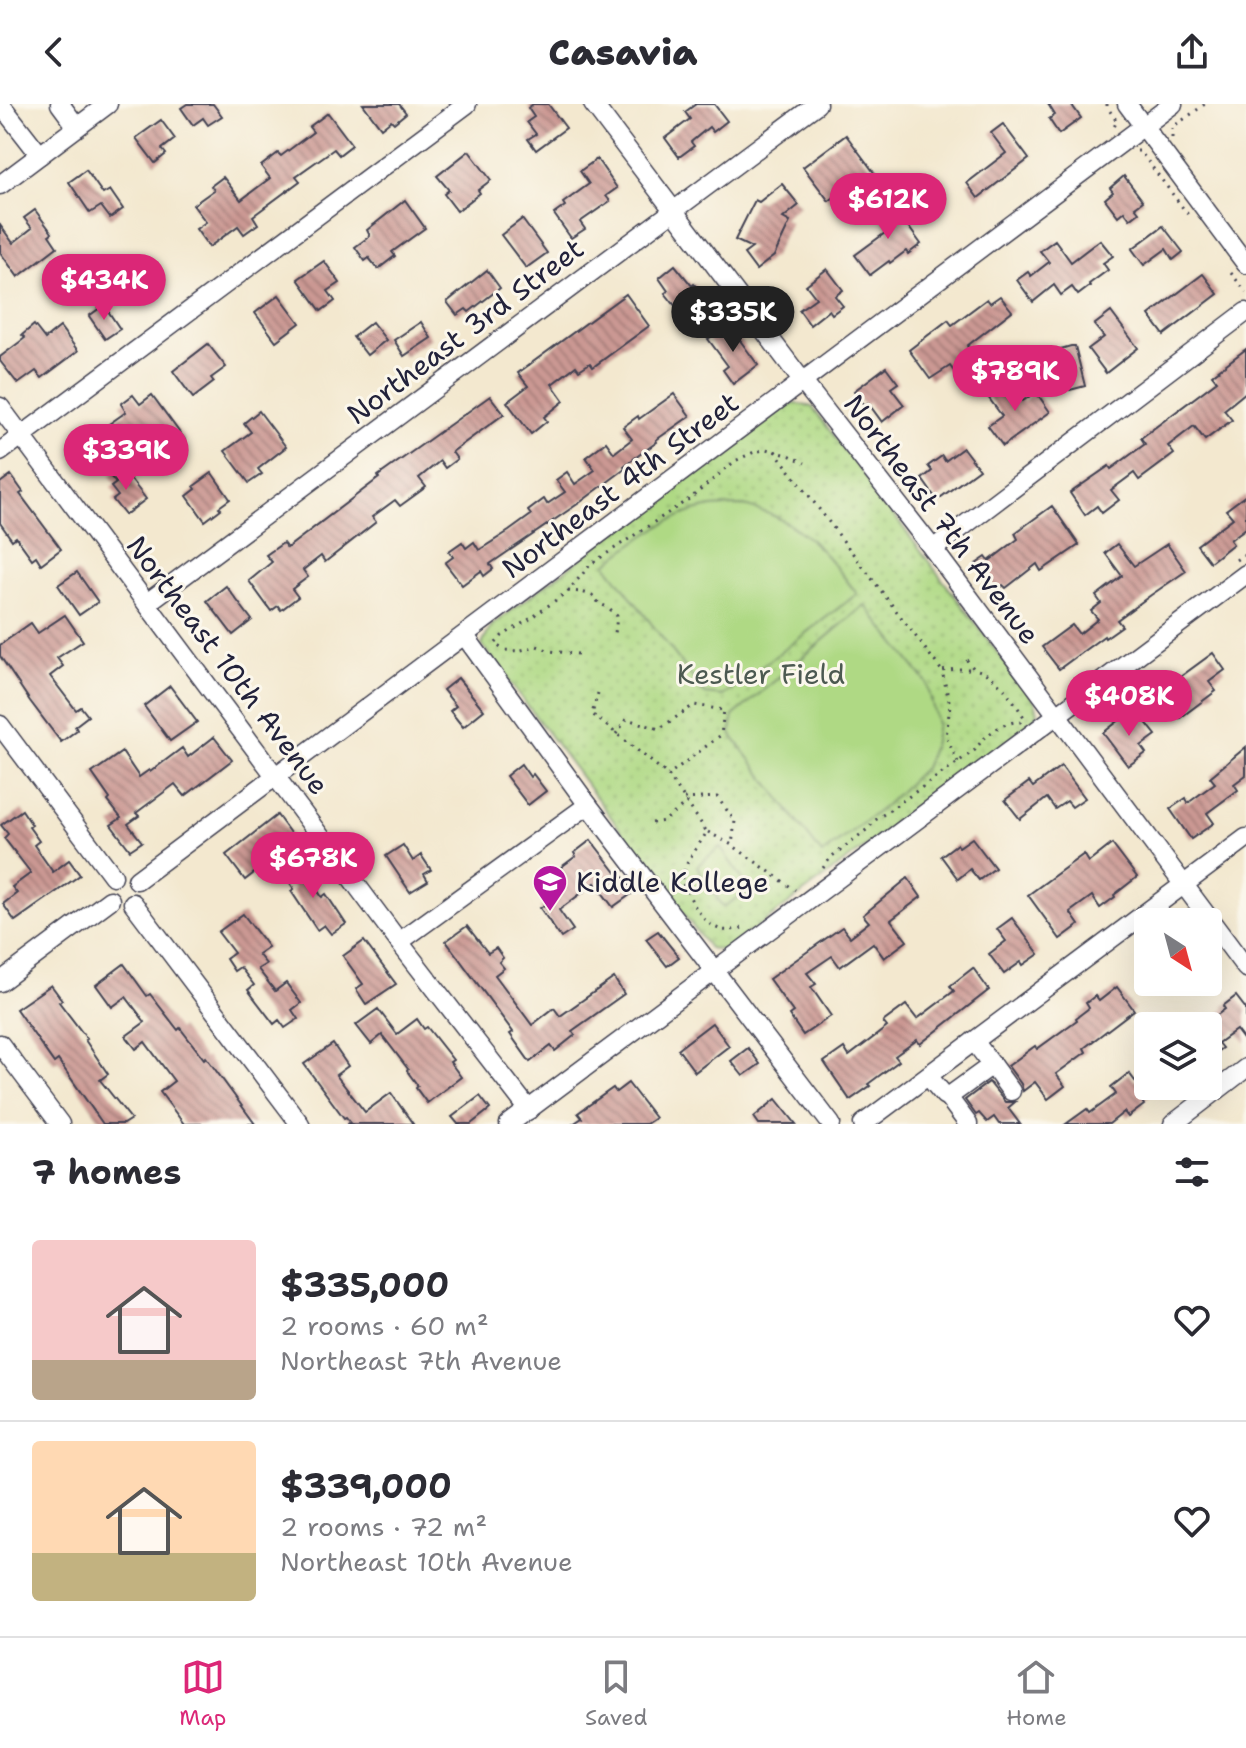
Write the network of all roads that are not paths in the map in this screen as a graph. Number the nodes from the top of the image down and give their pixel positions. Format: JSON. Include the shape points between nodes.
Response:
{"nodes":[{"id":1,"x":60,"y":104,"type":"edge"},
{"id":2,"x":108,"y":104,"type":"edge"},
{"id":3,"x":467,"y":104,"type":"edge"},
{"id":4,"x":593,"y":104,"type":"edge"},
{"id":5,"x":817,"y":104,"type":"edge"},
{"id":6,"x":1127,"y":104,"type":"edge"},
{"id":7,"x":1173,"y":104,"type":"edge"},
{"id":8,"x":1,"y":105,"type":"edge"},
{"id":9,"x":77,"y":127,"type":"junction"},
{"id":10,"x":1143,"y":127,"type":"junction"},
{"id":11,"x":40,"y":155,"type":"junction"},
{"id":12,"x":0,"y":185,"type":"edge"},
{"id":13,"x":674,"y":211,"type":"junction"},
{"id":14,"x":1237,"y":266,"type":"edge"},
{"id":15,"x":1246,"y":312,"type":"edge"},
{"id":16,"x":803,"y":382,"type":"junction"},
{"id":17,"x":0,"y":407,"type":"edge"},
{"id":18,"x":22,"y":436,"type":"junction"},
{"id":19,"x":0,"y":452,"type":"edge"},
{"id":20,"x":933,"y":549,"type":"junction"},
{"id":21,"x":1246,"y":574,"type":"edge"},
{"id":22,"x":147,"y":603,"type":"junction"},
{"id":23,"x":465,"y":636,"type":"junction"},
{"id":24,"x":1056,"y":715,"type":"junction"},
{"id":25,"x":0,"y":725,"type":"edge"},
{"id":26,"x":277,"y":777,"type":"junction"},
{"id":27,"x":588,"y":805,"type":"junction"},
{"id":28,"x":1246,"y":838,"type":"edge"},
{"id":29,"x":113,"y":876,"type":"junction"},
{"id":30,"x":137,"y":880,"type":"junction"},
{"id":31,"x":1184,"y":885,"type":"junction"},
{"id":32,"x":110,"y":900,"type":"junction"},
{"id":33,"x":133,"y":903,"type":"junction"},
{"id":34,"x":399,"y":942,"type":"junction"},
{"id":35,"x":1246,"y":968,"type":"edge"},
{"id":36,"x":713,"y":971,"type":"junction"},
{"id":37,"x":0,"y":982,"type":"edge"},
{"id":38,"x":974,"y":1041,"type":"junction"},
{"id":39,"x":0,"y":1044,"type":"edge"},
{"id":40,"x":992,"y":1065,"type":"junction"},
{"id":41,"x":1246,"y":1068,"type":"edge"},
{"id":42,"x":928,"y":1076,"type":"junction"},
{"id":43,"x":1011,"y":1091,"type":"dead end"},
{"id":44,"x":948,"y":1097,"type":"junction"},
{"id":45,"x":529,"y":1110,"type":"junction"},
{"id":46,"x":60,"y":1124,"type":"edge"},
{"id":47,"x":300,"y":1124,"type":"edge"},
{"id":48,"x":509,"y":1124,"type":"edge"},
{"id":49,"x":831,"y":1124,"type":"edge"},
{"id":50,"x":863,"y":1124,"type":"edge"},
{"id":51,"x":968,"y":1124,"type":"edge"},
{"id":52,"x":1173,"y":1124,"type":"edge"}],
"edges":[{"from":1,"to":9,"type":"street"},
{"from":2,"to":9,"type":"street"},
{"from":3,"to":18,"type":"street"},
{"from":4,"to":13,"type":"street","name":"Northeast 7th Avenue"},
{"from":5,"to":13,"type":"street","name":"Northeast 3rd Street"},
{"from":6,"to":10,"type":"street"},
{"from":7,"to":10,"type":"street","name":"Northeast 4th Street"},
{"from":8,"to":11,"type":"street"},
{"from":9,"to":11,"type":"street"},
{"from":10,"to":14,"type":"street"},
{"from":10,"to":16,"type":"street","name":"Northeast 4th Street"},
{"from":11,"to":12,"type":"street"},
{"from":13,"to":16,"type":"street","name":"Northeast 7th Avenue"},
{"from":13,"to":22,"type":"street","name":"Northeast 3rd Street"},
{"from":15,"to":20,"type":"street"},
{"from":16,"to":20,"type":"street","name":"Northeast 7th Avenue"},
{"from":16,"to":23,"type":"street","name":"Northeast 4th Street"},
{"from":17,"to":18,"type":"street","name":"Northeast 10th Avenue"},
{"from":18,"to":19,"type":"street"},
{"from":18,"to":22,"type":"street","name":"Northeast 10th Avenue"},
{"from":20,"to":24,"type":"street","name":"Northeast 7th Avenue"},
{"from":21,"to":24,"type":"street"},
{"from":22,"to":26,"type":"street","name":"Northeast 10th Avenue"},
{"from":23,"to":26,"type":"street","name":"Northeast 4th Street"},
{"from":23,"to":27,"type":"street"},
{"from":24,"to":31,"type":"street","name":"Northeast 7th Avenue"},
{"from":24,"to":36,"type":"street"},
{"from":25,"to":29,"type":"street"},
{"from":26,"to":30,"type":"street","name":"Northeast 4th Street"},
{"from":26,"to":34,"type":"street","name":"Northeast 10th Avenue"},
{"from":27,"to":34,"type":"street"},
{"from":27,"to":36,"type":"street"},
{"from":28,"to":31,"type":"street"},
{"from":29,"to":30,"type":"street","via":[[125,873]]},
{"from":29,"to":32,"type":"street","via":[[106,890]]},
{"from":30,"to":33,"type":"street","via":[[140,891]]},
{"from":31,"to":35,"type":"street","name":"Northeast 7th Avenue"},
{"from":31,"to":38,"type":"street"},
{"from":32,"to":33,"type":"street","via":[[121,906]]},
{"from":32,"to":37,"type":"street"},
{"from":33,"to":47,"type":"street"},
{"from":34,"to":45,"type":"street","name":"Northeast 10th Avenue"},
{"from":36,"to":45,"type":"street"},
{"from":36,"to":49,"type":"street"},
{"from":38,"to":40,"type":"street"},
{"from":38,"to":42,"type":"street"},
{"from":39,"to":46,"type":"street"},
{"from":40,"to":43,"type":"street"},
{"from":40,"to":44,"type":"street"},
{"from":41,"to":52,"type":"street"},
{"from":42,"to":44,"type":"street"},
{"from":42,"to":50,"type":"street"},
{"from":44,"to":51,"type":"street"},
{"from":45,"to":48,"type":"street"}]}
